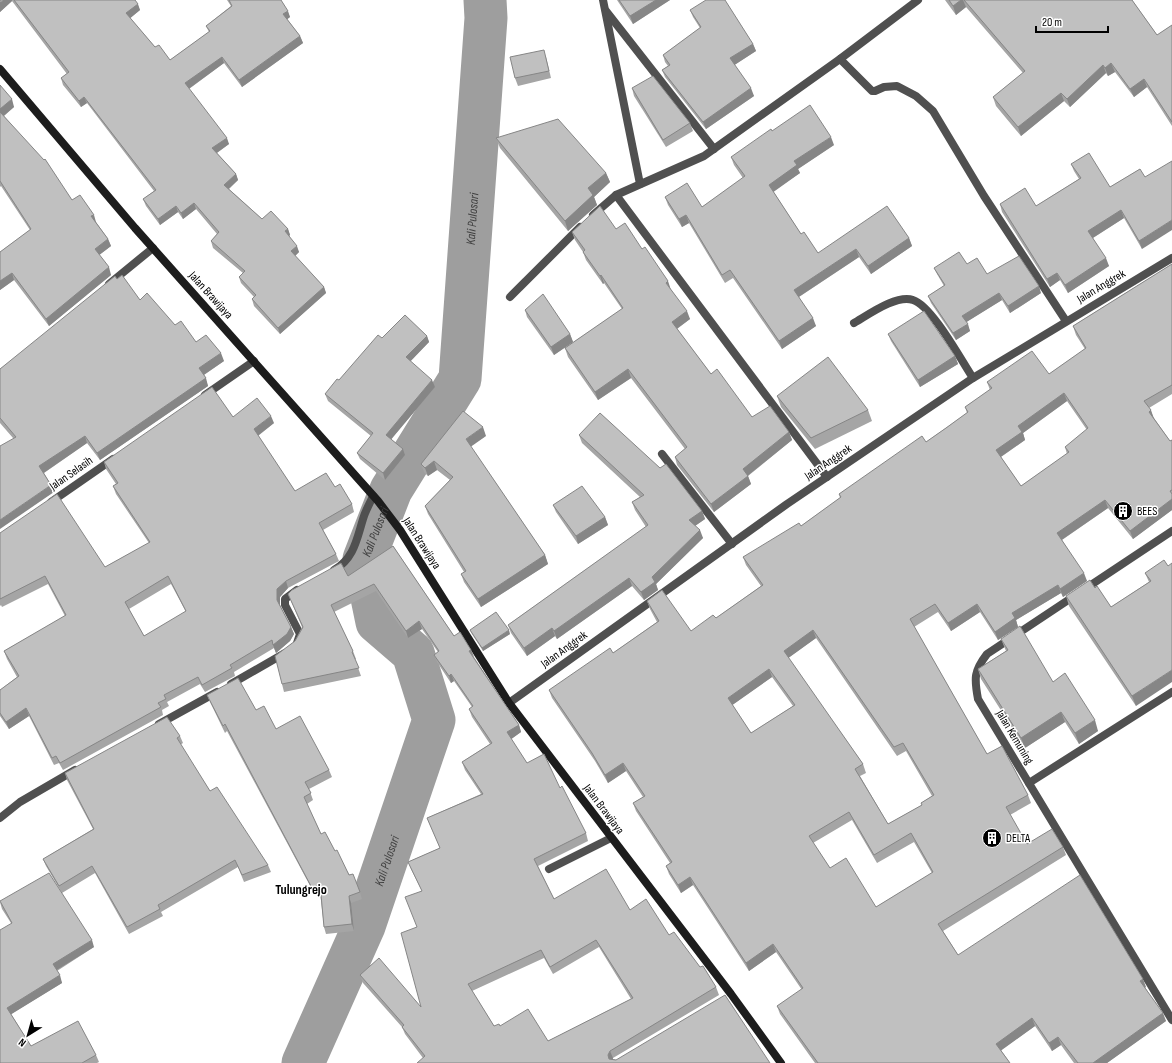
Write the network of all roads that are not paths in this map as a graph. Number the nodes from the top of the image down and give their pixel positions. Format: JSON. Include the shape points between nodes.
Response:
{"nodes":[{"id":1,"x":604,"y":0,"type":"edge"},
{"id":2,"x":918,"y":0,"type":"edge"},
{"id":3,"x":606,"y":10,"type":"junction"},
{"id":4,"x":840,"y":59,"type":"junction"},
{"id":5,"x":0,"y":69,"type":"edge"},
{"id":6,"x":714,"y":149,"type":"junction"},
{"id":7,"x":640,"y":184,"type":"junction"},
{"id":8,"x":616,"y":195,"type":"junction"},
{"id":9,"x":153,"y":248,"type":"junction"},
{"id":10,"x":1172,"y":258,"type":"edge"},
{"id":11,"x":104,"y":288,"type":"edge"},
{"id":12,"x":510,"y":297,"type":"dead end"},
{"id":13,"x":1066,"y":321,"type":"junction"},
{"id":14,"x":854,"y":323,"type":"dead end"},
{"id":15,"x":254,"y":361,"type":"junction"},
{"id":16,"x":972,"y":378,"type":"junction"},
{"id":17,"x":197,"y":401,"type":"edge"},
{"id":18,"x":120,"y":454,"type":"edge"},
{"id":19,"x":662,"y":454,"type":"dead end"},
{"id":20,"x":827,"y":477,"type":"junction"},
{"id":21,"x":375,"y":499,"type":"junction"},
{"id":22,"x":43,"y":507,"type":"edge"},
{"id":23,"x":1172,"y":531,"type":"edge"},
{"id":24,"x":732,"y":544,"type":"junction"},
{"id":25,"x":323,"y":576,"type":"edge"},
{"id":26,"x":304,"y":586,"type":"edge"},
{"id":27,"x":1172,"y":692,"type":"edge"},
{"id":28,"x":509,"y":703,"type":"junction"},
{"id":29,"x":148,"y":729,"type":"edge"},
{"id":30,"x":80,"y":766,"type":"edge"},
{"id":31,"x":1029,"y":783,"type":"junction"},
{"id":32,"x":0,"y":818,"type":"edge"},
{"id":33,"x":612,"y":838,"type":"junction"},
{"id":34,"x":549,"y":869,"type":"dead end"},
{"id":35,"x":1172,"y":1020,"type":"edge"},
{"id":36,"x":781,"y":1063,"type":"edge"}],
"edges":[{"from":1,"to":3,"type":"street"},
{"from":2,"to":4,"type":"street"},
{"from":3,"to":6,"type":"street"},
{"from":3,"to":7,"type":"street"},
{"from":4,"to":6,"type":"street"},
{"from":4,"to":13,"type":"street","via":[[872,91],[897,86],[916,96],[933,111],[984,196]]},
{"from":5,"to":9,"type":"main road","name":"Jalan Brawijaya"},
{"from":6,"to":7,"type":"street","via":[[704,156]]},
{"from":7,"to":8,"type":"street"},
{"from":8,"to":12,"type":"street","via":[[585,222]]},
{"from":8,"to":20,"type":"street"},
{"from":9,"to":11,"type":"street"},
{"from":9,"to":15,"type":"main road","name":"Jalan Brawijaya"},
{"from":10,"to":13,"type":"street","name":"Jalan Anggrek"},
{"from":13,"to":16,"type":"street","name":"Jalan Anggrek"},
{"from":14,"to":16,"type":"street","via":[[896,301],[912,300],[927,308]]},
{"from":15,"to":17,"type":"street"},
{"from":15,"to":21,"type":"main road","name":"Jalan Brawijaya"},
{"from":16,"to":20,"type":"street","name":"Jalan Anggrek"},
{"from":18,"to":22,"type":"street","name":"Jalan Selasih"},
{"from":19,"to":24,"type":"street"},
{"from":20,"to":24,"type":"street","name":"Jalan Anggrek"},
{"from":21,"to":25,"type":"street","via":[[364,516],[352,552],[343,565]]},
{"from":21,"to":28,"type":"main road","name":"Jalan Brawijaya","via":[[400,530]]},
{"from":23,"to":31,"type":"street","name":"Jalan Kemuning","via":[[987,654],[978,666],[975,681],[978,699]]},
{"from":24,"to":28,"type":"street","name":"Jalan Anggrek"},
{"from":26,"to":29,"type":"street","via":[[285,599],[285,605],[300,634],[297,643],[264,666]]},
{"from":27,"to":31,"type":"street"},
{"from":28,"to":33,"type":"main road","name":"Jalan Brawijaya"},
{"from":30,"to":32,"type":"street","via":[[20,802]]},
{"from":31,"to":35,"type":"street","name":"Jalan Kemuning"},
{"from":33,"to":34,"type":"street"},
{"from":33,"to":36,"type":"main road","name":"Jalan Brawijaya","via":[[728,996]]}]}
